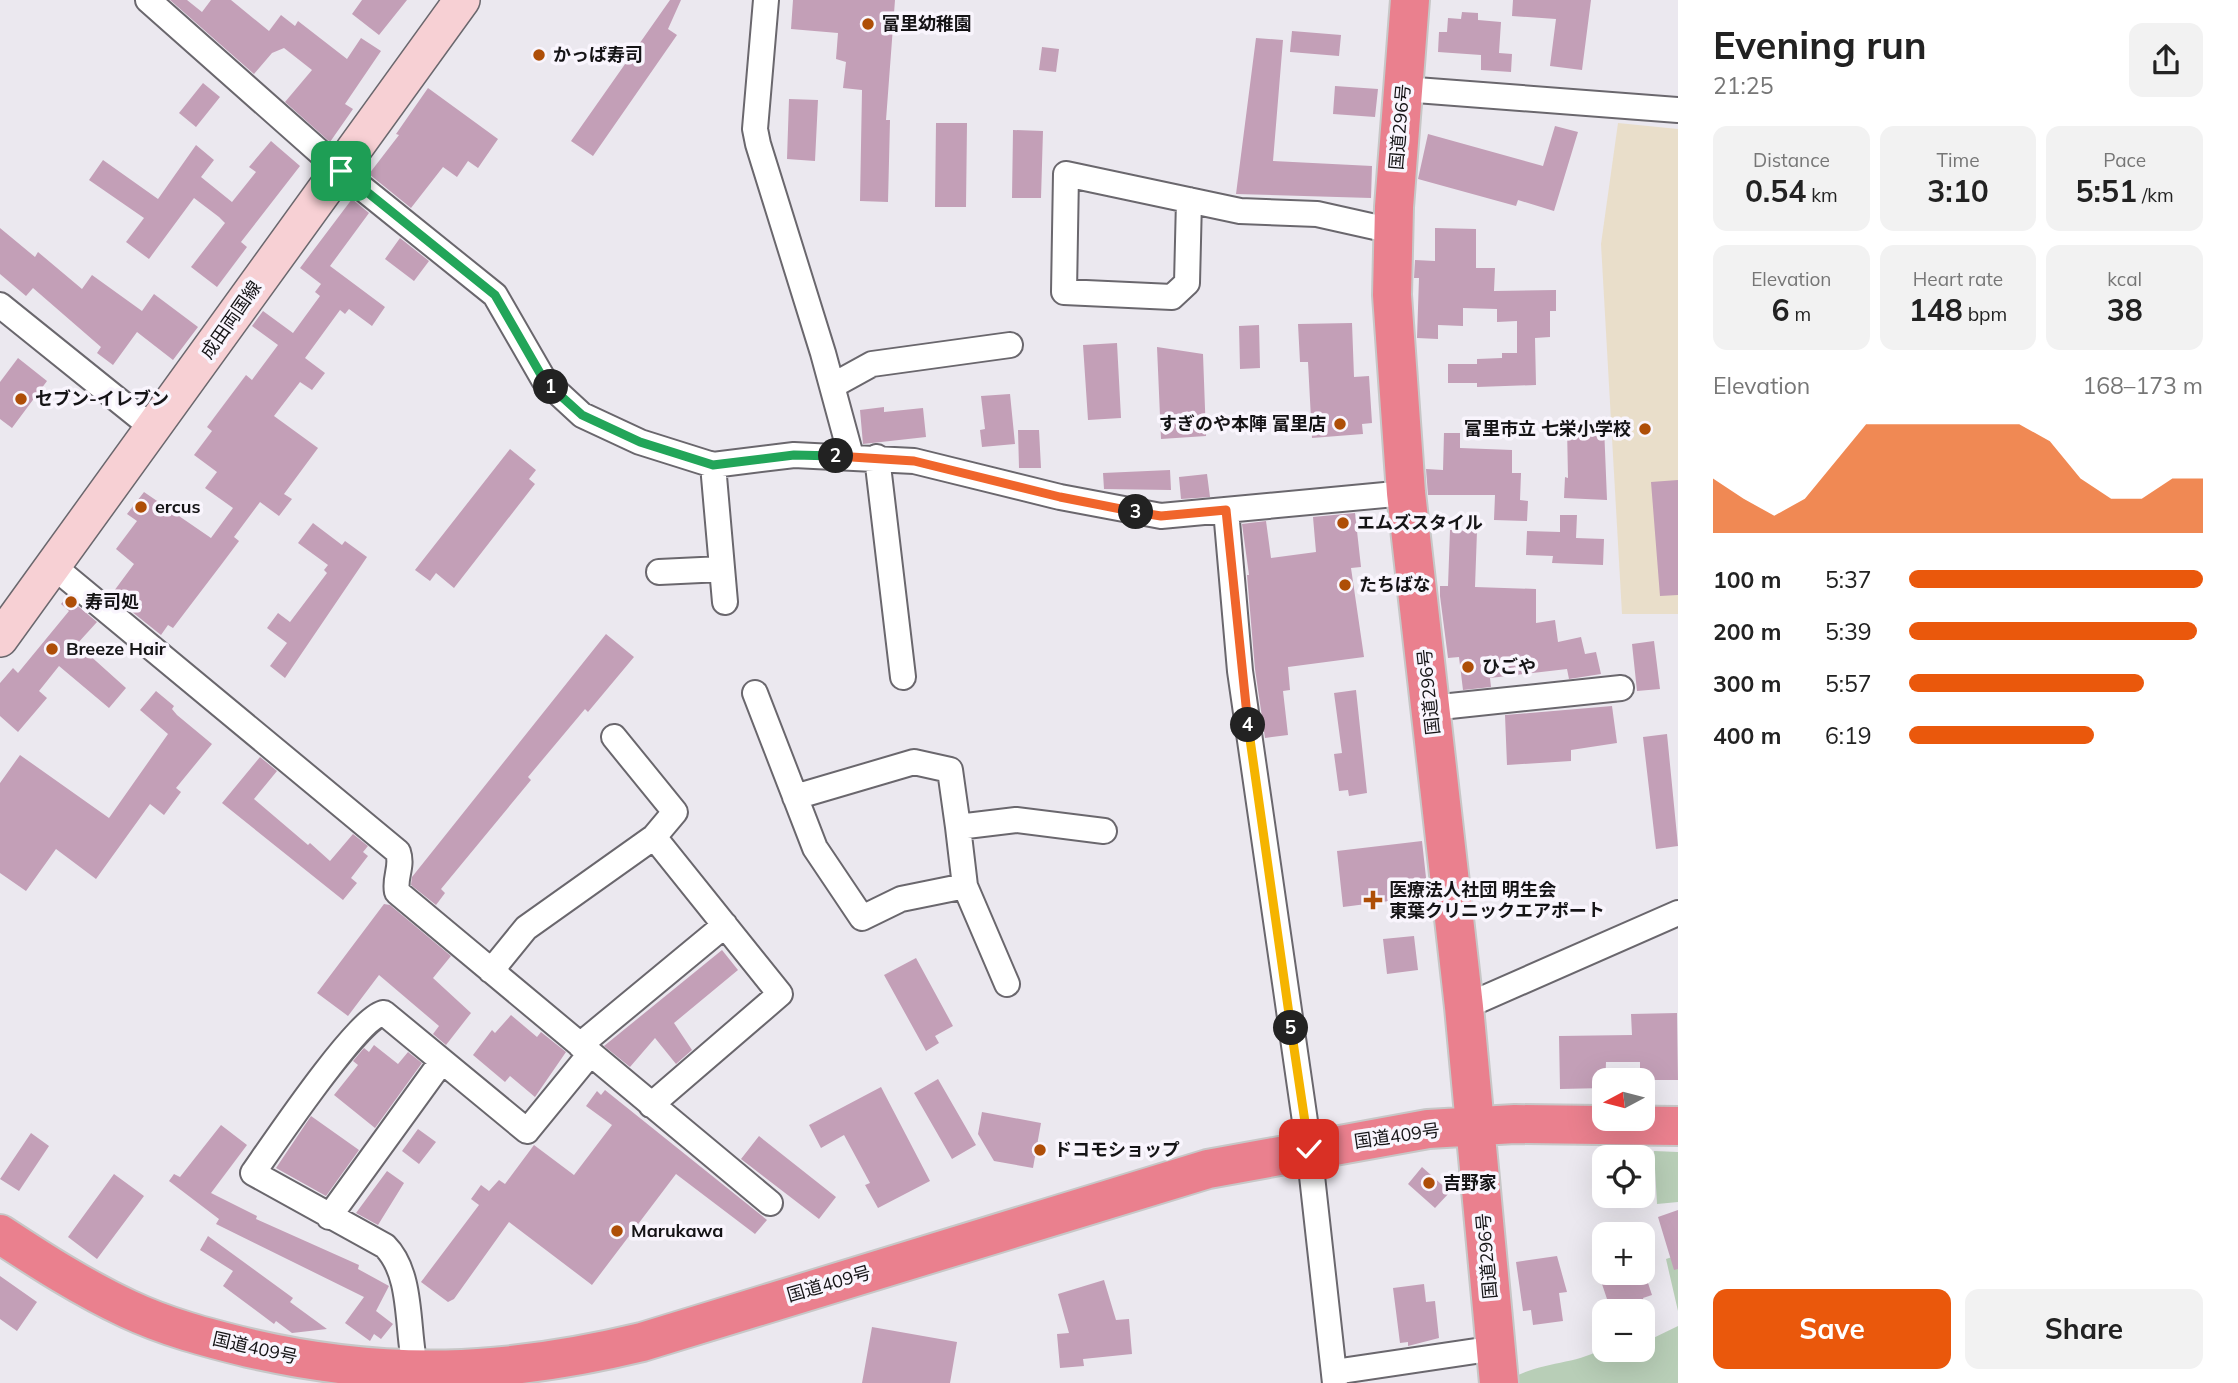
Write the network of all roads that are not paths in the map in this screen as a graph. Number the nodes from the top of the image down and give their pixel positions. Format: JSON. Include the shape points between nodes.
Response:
{"nodes":[{"id":1,"x":462,"y":0,"type":"edge"},
{"id":2,"x":766,"y":0,"type":"edge"},
{"id":3,"x":1410,"y":0,"type":"edge"},
{"id":4,"x":156,"y":3,"type":"edge"},
{"id":5,"x":1403,"y":89,"type":"junction"},
{"id":6,"x":1678,"y":110,"type":"edge"},
{"id":7,"x":341,"y":171,"type":"junction"},
{"id":8,"x":1189,"y":200,"type":"junction"},
{"id":9,"x":1393,"y":231,"type":"junction"},
{"id":10,"x":0,"y":305,"type":"edge"},
{"id":11,"x":1010,"y":345,"type":"dead end"},
{"id":12,"x":832,"y":386,"type":"junction"},
{"id":13,"x":154,"y":429,"type":"junction"},
{"id":14,"x":851,"y":457,"type":"junction"},
{"id":15,"x":877,"y":457,"type":"junction"},
{"id":16,"x":713,"y":465,"type":"junction"},
{"id":17,"x":1406,"y":493,"type":"junction"},
{"id":18,"x":1226,"y":510,"type":"junction"},
{"id":19,"x":53,"y":566,"type":"junction"},
{"id":20,"x":722,"y":569,"type":"junction"},
{"id":21,"x":659,"y":572,"type":"dead end"},
{"id":22,"x":725,"y":602,"type":"dead end"},
{"id":23,"x":0,"y":639,"type":"edge"},
{"id":24,"x":903,"y":677,"type":"dead end"},
{"id":25,"x":1621,"y":688,"type":"dead end"},
{"id":26,"x":755,"y":693,"type":"dead end"},
{"id":27,"x":1430,"y":708,"type":"junction"},
{"id":28,"x":614,"y":737,"type":"dead end"},
{"id":29,"x":795,"y":797,"type":"junction"},
{"id":30,"x":958,"y":827,"type":"junction"},
{"id":31,"x":1104,"y":831,"type":"dead end"},
{"id":32,"x":654,"y":837,"type":"junction"},
{"id":33,"x":965,"y":886,"type":"junction"},
{"id":34,"x":1678,"y":913,"type":"edge"},
{"id":35,"x":725,"y":925,"type":"junction"},
{"id":36,"x":491,"y":971,"type":"junction"},
{"id":37,"x":1007,"y":984,"type":"dead end"},
{"id":38,"x":1464,"y":1007,"type":"junction"},
{"id":39,"x":585,"y":1049,"type":"junction"},
{"id":40,"x":442,"y":1061,"type":"junction"},
{"id":41,"x":652,"y":1104,"type":"junction"},
{"id":42,"x":1475,"y":1126,"type":"junction"},
{"id":43,"x":1678,"y":1126,"type":"edge"},
{"id":44,"x":1309,"y":1149,"type":"junction"},
{"id":45,"x":770,"y":1203,"type":"dead end"},
{"id":46,"x":329,"y":1217,"type":"junction"},
{"id":47,"x":0,"y":1234,"type":"edge"},
{"id":48,"x":1497,"y":1366,"type":"edge"},
{"id":49,"x":415,"y":1371,"type":"junction"},
{"id":50,"x":1334,"y":1377,"type":"edge"}],
"edges":[{"from":1,"to":7,"type":"main road","name":"成田両国線"},
{"from":2,"to":12,"type":"street","via":[[755,129]]},
{"from":3,"to":5,"type":"highway","name":"国道296号"},
{"from":4,"to":7,"type":"street"},
{"from":5,"to":6,"type":"street"},
{"from":5,"to":9,"type":"highway","name":"国道296号"},
{"from":7,"to":13,"type":"main road","name":"成田両国線"},
{"from":7,"to":16,"type":"street","via":[[495,295],[544,380],[582,415],[640,442]]},
{"from":8,"to":8,"type":"street","via":[[1066,174],[1064,292],[1172,297],[1187,283]]},
{"from":8,"to":9,"type":"street","via":[[1240,211],[1317,214]]},
{"from":9,"to":17,"type":"highway","name":"国道296号","via":[[1392,295]]},
{"from":10,"to":13,"type":"street"},
{"from":11,"to":12,"type":"street","via":[[872,364]]},
{"from":12,"to":14,"type":"street"},
{"from":13,"to":19,"type":"main road","name":"成田両国線"},
{"from":14,"to":15,"type":"street"},
{"from":14,"to":16,"type":"street","via":[[794,455]]},
{"from":15,"to":18,"type":"street","via":[[914,461],[1161,516]]},
{"from":15,"to":24,"type":"street"},
{"from":16,"to":20,"type":"street"},
{"from":17,"to":18,"type":"street"},
{"from":17,"to":27,"type":"highway","name":"国道296号"},
{"from":18,"to":44,"type":"street","via":[[1240,671]]},
{"from":19,"to":23,"type":"main road","name":"成田両国線"},
{"from":19,"to":36,"type":"street","via":[[398,852],[397,892]]},
{"from":20,"to":21,"type":"street"},
{"from":20,"to":22,"type":"street"},
{"from":25,"to":27,"type":"street"},
{"from":26,"to":29,"type":"street"},
{"from":27,"to":38,"type":"highway","name":"国道296号"},
{"from":28,"to":32,"type":"street","via":[[675,812]]},
{"from":29,"to":30,"type":"street","via":[[914,762],[950,770]]},
{"from":29,"to":33,"type":"street","via":[[816,848],[862,918],[901,899]]},
{"from":30,"to":31,"type":"street","via":[[1016,820]]},
{"from":30,"to":33,"type":"street"},
{"from":32,"to":35,"type":"street"},
{"from":32,"to":36,"type":"street","via":[[526,928]]},
{"from":33,"to":37,"type":"street"},
{"from":34,"to":38,"type":"street"},
{"from":35,"to":39,"type":"street"},
{"from":35,"to":41,"type":"street","via":[[780,994]]},
{"from":36,"to":39,"type":"street"},
{"from":38,"to":42,"type":"highway","name":"国道296号"},
{"from":39,"to":40,"type":"street","via":[[527,1131]]},
{"from":39,"to":41,"type":"street"},
{"from":40,"to":46,"type":"street"},
{"from":40,"to":46,"type":"street","via":[[384,1013],[376,1014],[350,1041],[275,1141],[253,1173]]},
{"from":41,"to":45,"type":"street"},
{"from":42,"to":43,"type":"highway","name":"国道409号"},
{"from":42,"to":44,"type":"highway","name":"国道409号"},
{"from":42,"to":48,"type":"highway","name":"国道296号"},
{"from":44,"to":49,"type":"highway","name":"国道409号","via":[[1208,1169],[642,1342],[548,1362]]},
{"from":44,"to":50,"type":"street"},
{"from":46,"to":49,"type":"street","via":[[385,1246],[395,1256],[405,1289]]},
{"from":47,"to":49,"type":"highway","name":"国道409号","via":[[89,1289],[174,1327],[285,1356]]},
{"from":48,"to":50,"type":"street"}]}
